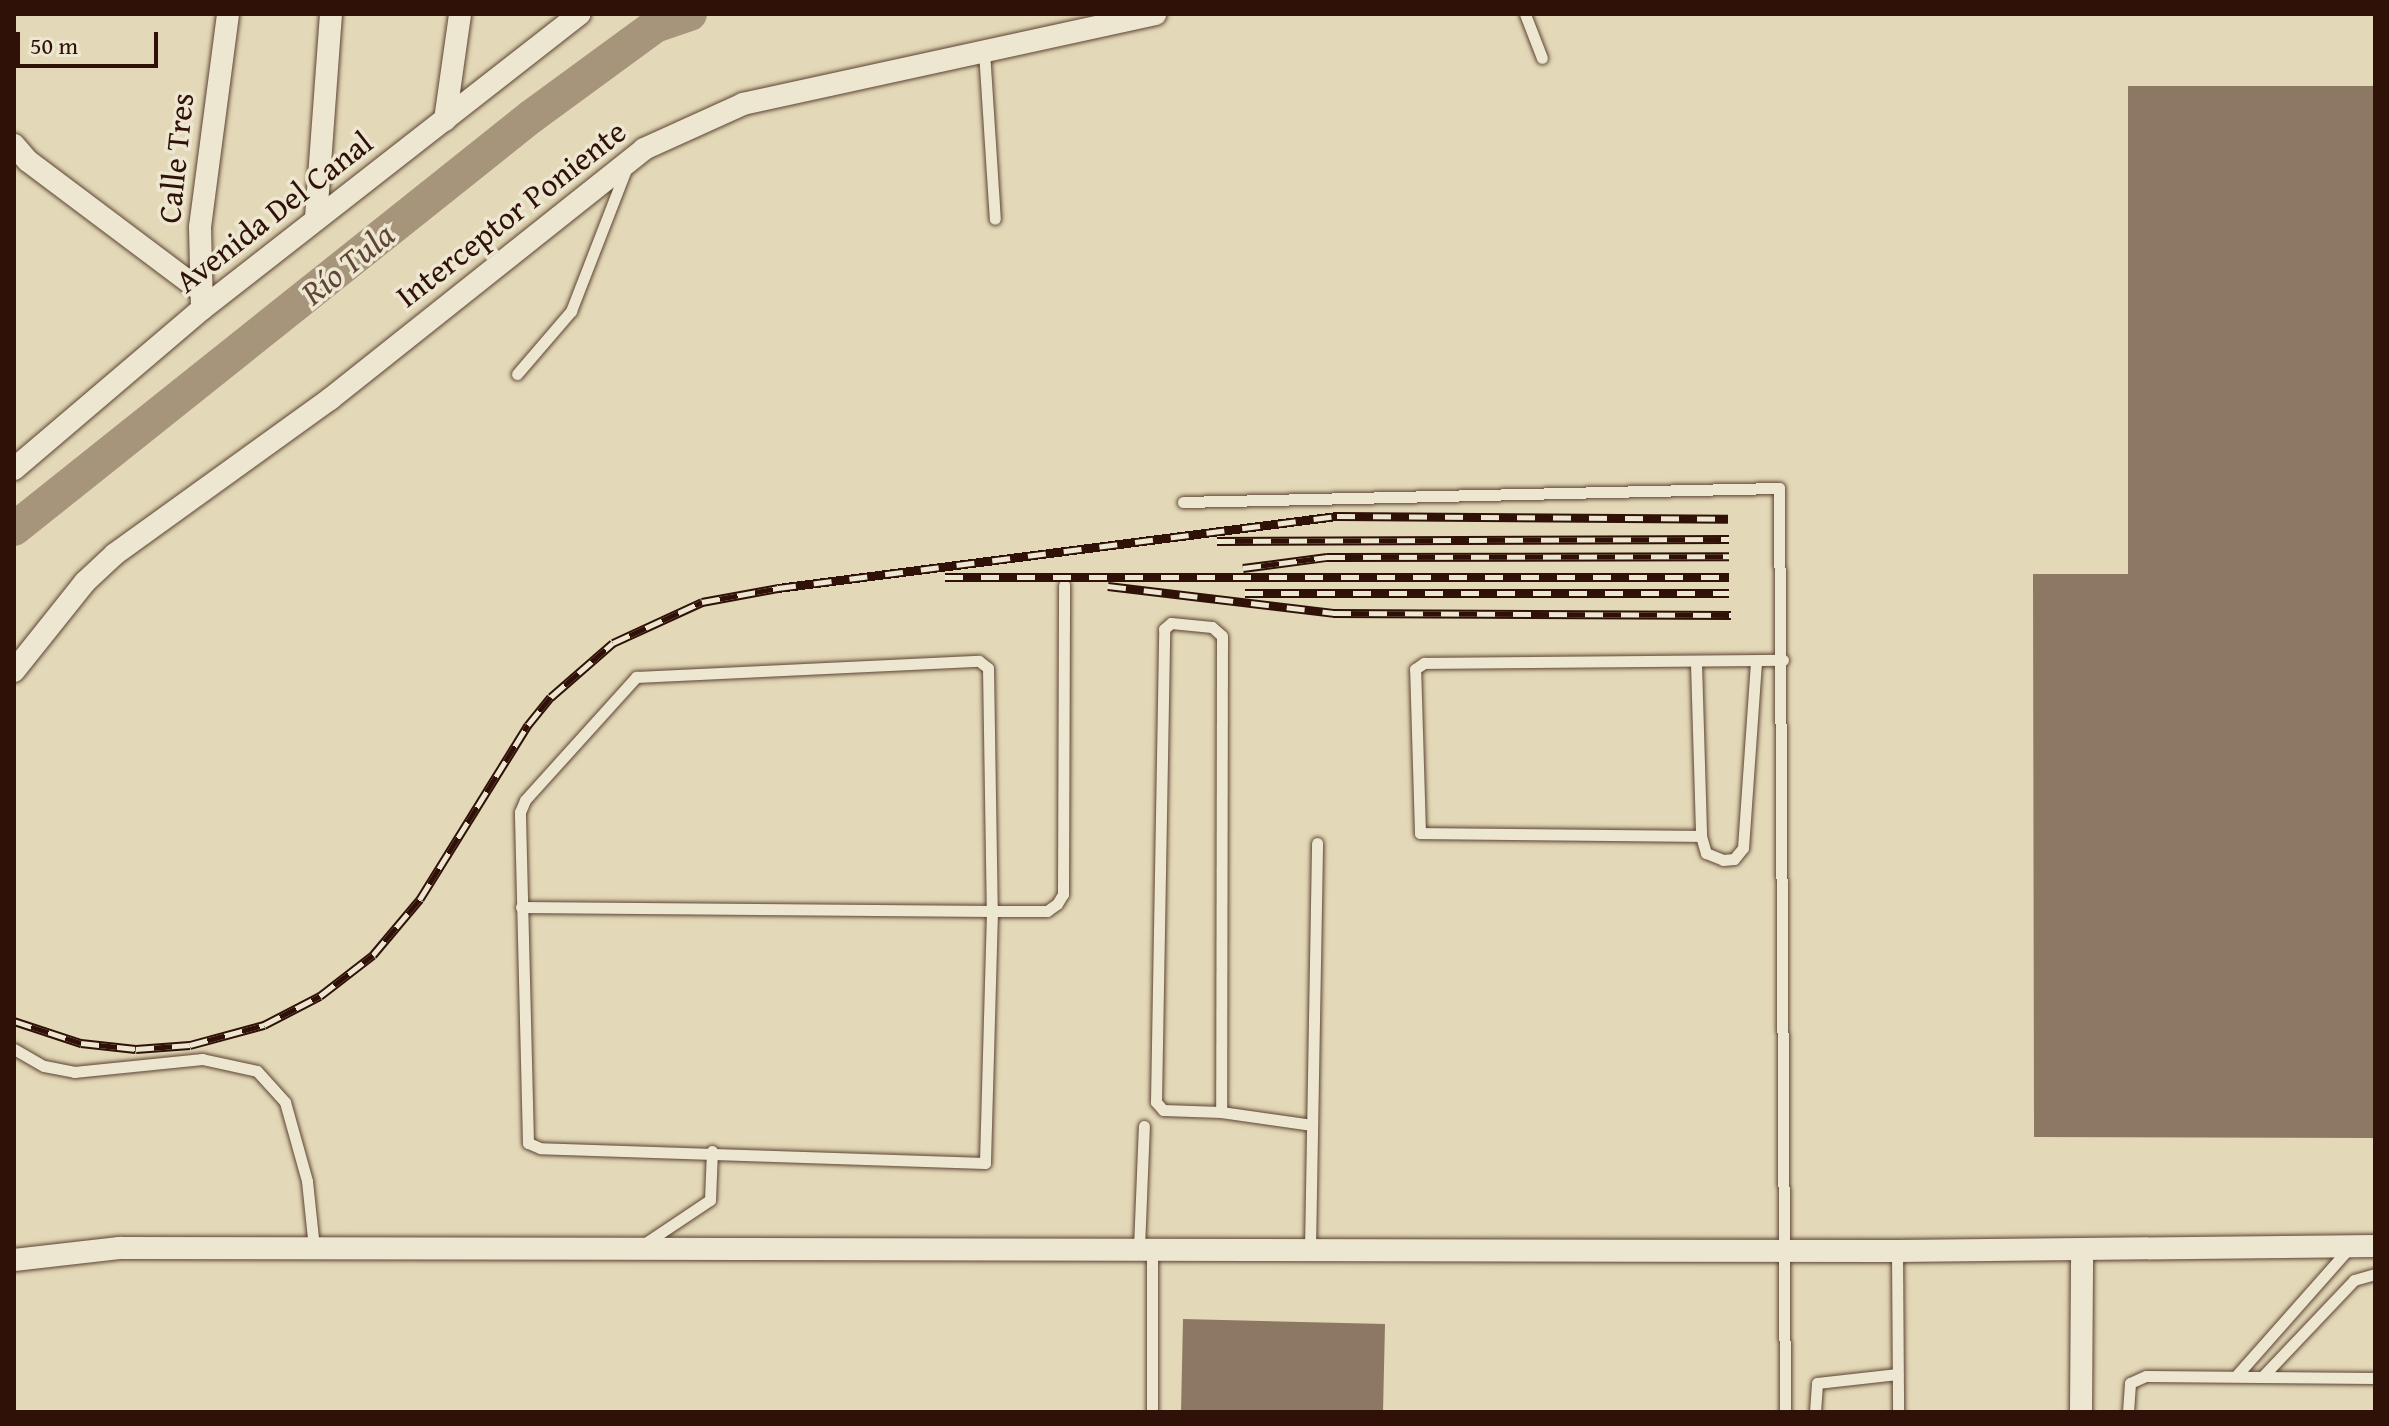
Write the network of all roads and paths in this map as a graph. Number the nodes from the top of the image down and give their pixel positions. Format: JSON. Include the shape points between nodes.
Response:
{"nodes":[{"id":1,"x":228,"y":14,"type":"edge"},
{"id":2,"x":331,"y":14,"type":"edge"},
{"id":3,"x":460,"y":14,"type":"edge"},
{"id":4,"x":580,"y":14,"type":"edge"},
{"id":5,"x":1155,"y":14,"type":"edge"},
{"id":6,"x":1525,"y":14,"type":"edge"},
{"id":7,"x":984,"y":51,"type":"junction"},
{"id":8,"x":1542,"y":58,"type":"dead end"},
{"id":9,"x":445,"y":120,"type":"junction"},
{"id":10,"x":14,"y":145,"type":"edge"},
{"id":11,"x":629,"y":161,"type":"junction"},
{"id":12,"x":316,"y":218,"type":"junction"},
{"id":13,"x":995,"y":219,"type":"dead end"},
{"id":14,"x":201,"y":300,"type":"junction"},
{"id":15,"x":517,"y":374,"type":"dead end"},
{"id":16,"x":14,"y":469,"type":"edge"},
{"id":17,"x":1183,"y":502,"type":"dead end"},
{"id":18,"x":1064,"y":585,"type":"dead end"},
{"id":19,"x":1783,"y":660,"type":"junction"},
{"id":20,"x":1756,"y":661,"type":"junction"},
{"id":21,"x":1696,"y":663,"type":"junction"},
{"id":22,"x":14,"y":671,"type":"edge"},
{"id":23,"x":1701,"y":836,"type":"junction"},
{"id":24,"x":1317,"y":843,"type":"dead end"},
{"id":25,"x":521,"y":907,"type":"junction"},
{"id":26,"x":992,"y":911,"type":"junction"},
{"id":27,"x":14,"y":1049,"type":"edge"},
{"id":28,"x":1221,"y":1112,"type":"junction"},
{"id":29,"x":1312,"y":1125,"type":"junction"},
{"id":30,"x":1144,"y":1126,"type":"dead end"},
{"id":31,"x":712,"y":1151,"type":"junction"},
{"id":32,"x":2350,"y":1246,"type":"junction"},
{"id":33,"x":2375,"y":1246,"type":"edge"},
{"id":34,"x":314,"y":1248,"type":"junction"},
{"id":35,"x":638,"y":1248,"type":"junction"},
{"id":36,"x":1146,"y":1248,"type":"junction"},
{"id":37,"x":1310,"y":1249,"type":"junction"},
{"id":38,"x":1787,"y":1250,"type":"junction"},
{"id":39,"x":2082,"y":1250,"type":"junction"},
{"id":40,"x":1897,"y":1251,"type":"junction"},
{"id":41,"x":14,"y":1260,"type":"edge"},
{"id":42,"x":2375,"y":1274,"type":"edge"},
{"id":43,"x":1897,"y":1374,"type":"junction"},
{"id":44,"x":2236,"y":1376,"type":"junction"},
{"id":45,"x":2263,"y":1376,"type":"junction"},
{"id":46,"x":2375,"y":1378,"type":"edge"},
{"id":47,"x":1152,"y":1412,"type":"edge"},
{"id":48,"x":1785,"y":1412,"type":"edge"},
{"id":49,"x":1815,"y":1412,"type":"edge"},
{"id":50,"x":1898,"y":1412,"type":"edge"},
{"id":51,"x":2081,"y":1412,"type":"edge"},
{"id":52,"x":2128,"y":1412,"type":"edge"}],
"edges":[{"from":1,"to":14,"type":"street","name":"Calle Tres","via":[[200,227]]},
{"from":2,"to":12,"type":"street"},
{"from":3,"to":9,"type":"street"},
{"from":4,"to":9,"type":"street","name":"Avenida Del Canal"},
{"from":5,"to":7,"type":"street","name":"Interceptor Poniente"},
{"from":6,"to":8,"type":"lane"},
{"from":7,"to":11,"type":"street","name":"Interceptor Poniente","via":[[743,104],[644,149]]},
{"from":7,"to":13,"type":"lane"},
{"from":9,"to":12,"type":"street","name":"Avenida Del Canal"},
{"from":10,"to":14,"type":"street"},
{"from":11,"to":15,"type":"lane","via":[[571,311]]},
{"from":11,"to":22,"type":"street","name":"Interceptor Poniente","via":[[330,399],[115,554],[85,582]]},
{"from":12,"to":14,"type":"street","name":"Avenida Del Canal"},
{"from":14,"to":16,"type":"street","name":"Avenida Del Canal"},
{"from":17,"to":19,"type":"lane","via":[[1769,485],[1782,496]]},
{"from":18,"to":26,"type":"lane","via":[[1063,894],[1047,911]]},
{"from":19,"to":20,"type":"lane"},
{"from":19,"to":38,"type":"lane"},
{"from":20,"to":21,"type":"lane"},
{"from":20,"to":23,"type":"lane","via":[[1743,848],[1734,859],[1712,858]]},
{"from":21,"to":23,"type":"lane"},
{"from":21,"to":23,"type":"lane","via":[[1417,664],[1415,749],[1420,833]]},
{"from":24,"to":29,"type":"lane"},
{"from":25,"to":26,"type":"lane"},
{"from":25,"to":26,"type":"lane","via":[[521,806],[641,674],[979,661],[988,668]]},
{"from":25,"to":31,"type":"lane","via":[[528,1143],[540,1148]]},
{"from":26,"to":31,"type":"lane","via":[[985,1163]]},
{"from":27,"to":34,"type":"lane","via":[[44,1066],[74,1072],[202,1059],[257,1071],[285,1102],[307,1181]]},
{"from":28,"to":28,"type":"lane","via":[[1222,636],[1212,627],[1171,623],[1164,629],[1156,1102],[1163,1110]]},
{"from":28,"to":29,"type":"lane"},
{"from":29,"to":37,"type":"lane"},
{"from":30,"to":36,"type":"lane"},
{"from":31,"to":35,"type":"lane","via":[[710,1200]]},
{"from":32,"to":33,"type":"street"},
{"from":32,"to":39,"type":"street"},
{"from":32,"to":44,"type":"lane"},
{"from":34,"to":35,"type":"street"},
{"from":34,"to":41,"type":"street","via":[[119,1248]]},
{"from":35,"to":36,"type":"street"},
{"from":36,"to":37,"type":"street"},
{"from":36,"to":47,"type":"lane"},
{"from":37,"to":38,"type":"street"},
{"from":38,"to":40,"type":"street"},
{"from":38,"to":48,"type":"lane"},
{"from":39,"to":40,"type":"street"},
{"from":39,"to":51,"type":"street"},
{"from":40,"to":43,"type":"lane"},
{"from":42,"to":45,"type":"lane","via":[[2354,1280]]},
{"from":43,"to":49,"type":"lane","via":[[1817,1383]]},
{"from":43,"to":50,"type":"lane"},
{"from":44,"to":45,"type":"lane"},
{"from":44,"to":52,"type":"lane","via":[[2136,1378],[2130,1383]]},
{"from":45,"to":46,"type":"lane"}]}
